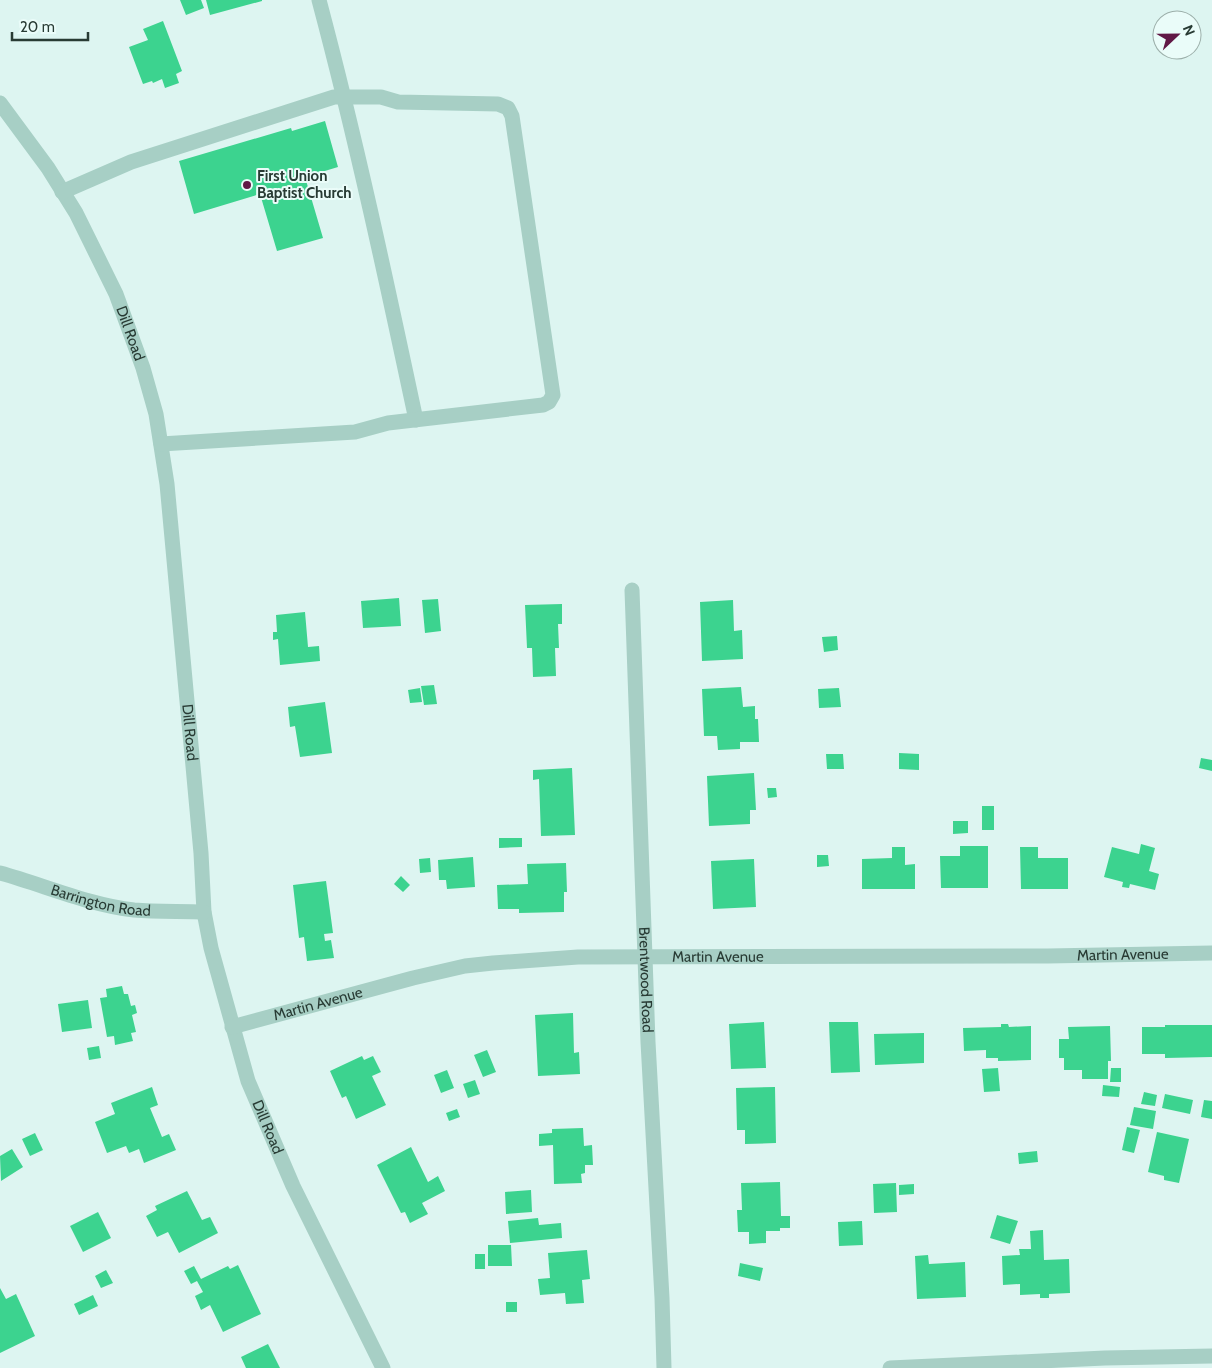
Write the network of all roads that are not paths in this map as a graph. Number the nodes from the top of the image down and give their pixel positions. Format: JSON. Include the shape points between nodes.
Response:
{"nodes":[{"id":1,"x":319,"y":0,"type":"edge"},
{"id":2,"x":345,"y":97,"type":"junction"},
{"id":3,"x":0,"y":103,"type":"edge"},
{"id":4,"x":62,"y":192,"type":"junction"},
{"id":5,"x":416,"y":420,"type":"junction"},
{"id":6,"x":161,"y":444,"type":"junction"},
{"id":7,"x":632,"y":590,"type":"dead end"},
{"id":8,"x":0,"y":873,"type":"edge"},
{"id":9,"x":204,"y":912,"type":"junction"},
{"id":10,"x":1212,"y":953,"type":"edge"},
{"id":11,"x":645,"y":957,"type":"junction"},
{"id":12,"x":232,"y":1027,"type":"junction"},
{"id":13,"x":1212,"y":1356,"type":"edge"},
{"id":14,"x":383,"y":1368,"type":"edge"},
{"id":15,"x":664,"y":1368,"type":"edge"},
{"id":16,"x":890,"y":1368,"type":"edge"}],
"edges":[{"from":1,"to":2,"type":"street"},
{"from":2,"to":4,"type":"street","via":[[334,97],[131,162]]},
{"from":2,"to":5,"type":"street"},
{"from":2,"to":5,"type":"street","via":[[381,96],[398,102],[498,104],[508,108],[512,116],[553,395],[543,405]]},
{"from":3,"to":4,"type":"street","name":"Dill Road"},
{"from":4,"to":6,"type":"street","name":"Dill Road","via":[[76,213],[116,294],[143,368]]},
{"from":5,"to":6,"type":"street","via":[[355,432]]},
{"from":6,"to":9,"type":"street","name":"Dill Road","via":[[168,484]]},
{"from":7,"to":11,"type":"street","name":"Brentwood Road"},
{"from":8,"to":9,"type":"street","name":"Barrington Road","via":[[133,910]]},
{"from":9,"to":12,"type":"street","name":"Dill Road"},
{"from":10,"to":11,"type":"street","name":"Martin Avenue"},
{"from":11,"to":12,"type":"street","name":"Martin Avenue","via":[[578,957],[465,966]]},
{"from":11,"to":15,"type":"street","name":"Brentwood Road"},
{"from":12,"to":14,"type":"street","name":"Dill Road","via":[[248,1081],[292,1186]]},
{"from":13,"to":16,"type":"street"}]}
